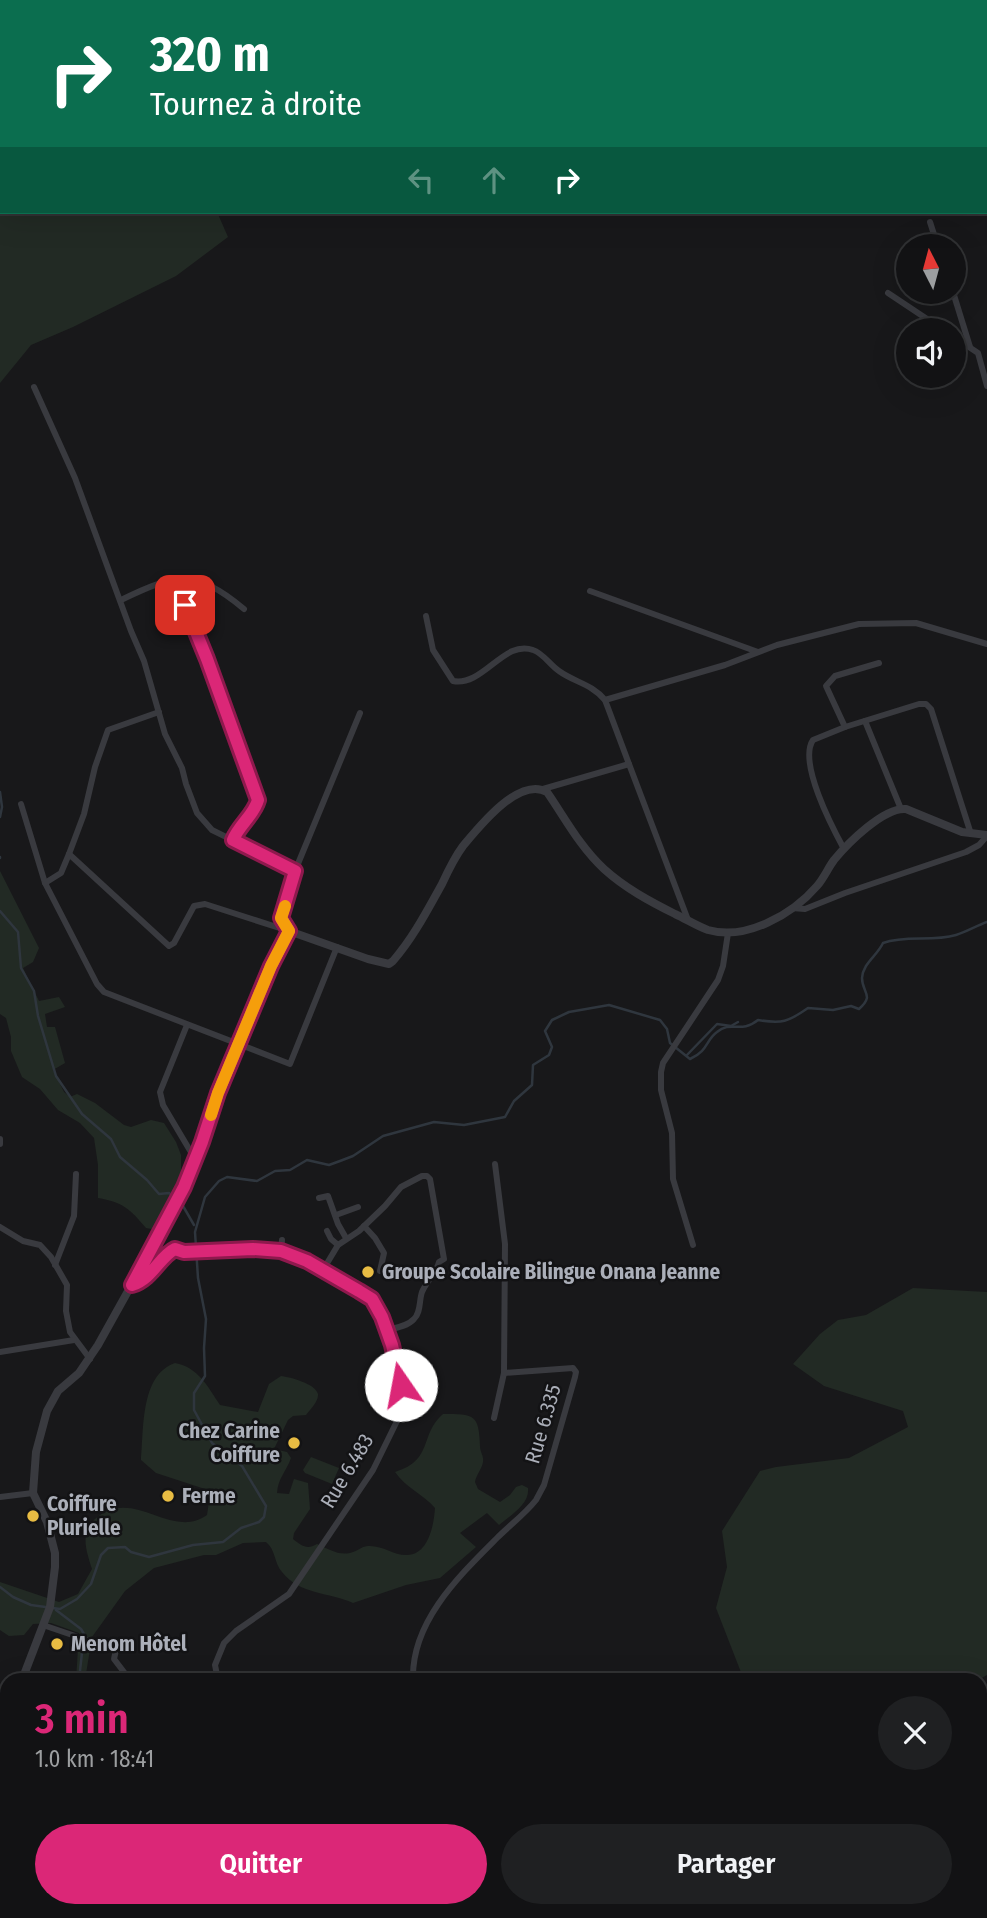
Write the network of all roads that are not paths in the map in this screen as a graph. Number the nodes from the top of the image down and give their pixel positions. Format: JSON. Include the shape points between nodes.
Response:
{"nodes":[{"id":1,"x":930,"y":222,"type":"dead end"},
{"id":2,"x":934,"y":234,"type":"edge"},
{"id":3,"x":888,"y":293,"type":"dead end"},
{"id":4,"x":957,"y":304,"type":"edge"},
{"id":5,"x":926,"y":318,"type":"edge"},
{"id":6,"x":966,"y":345,"type":"edge"},
{"id":7,"x":970,"y":348,"type":"junction"},
{"id":8,"x":987,"y":351,"type":"edge"},
{"id":9,"x":978,"y":353,"type":"junction"},
{"id":10,"x":987,"y":386,"type":"edge"},
{"id":11,"x":34,"y":387,"type":"dead end"},
{"id":12,"x":176,"y":578,"type":"junction"},
{"id":13,"x":590,"y":591,"type":"dead end"},
{"id":14,"x":121,"y":600,"type":"junction"},
{"id":15,"x":244,"y":609,"type":"dead end"},
{"id":16,"x":426,"y":616,"type":"dead end"},
{"id":17,"x":987,"y":644,"type":"edge"},
{"id":18,"x":758,"y":652,"type":"junction"},
{"id":19,"x":879,"y":663,"type":"dead end"},
{"id":20,"x":605,"y":700,"type":"junction"},
{"id":21,"x":159,"y":712,"type":"junction"},
{"id":22,"x":360,"y":713,"type":"dead end"},
{"id":23,"x":865,"y":721,"type":"junction"},
{"id":24,"x":845,"y":727,"type":"junction"},
{"id":25,"x":629,"y":764,"type":"junction"},
{"id":26,"x":543,"y":789,"type":"junction"},
{"id":27,"x":21,"y":804,"type":"dead end"},
{"id":28,"x":901,"y":809,"type":"junction"},
{"id":29,"x":971,"y":834,"type":"junction"},
{"id":30,"x":987,"y":835,"type":"edge"},
{"id":31,"x":233,"y":840,"type":"junction"},
{"id":32,"x":844,"y":849,"type":"junction"},
{"id":33,"x":69,"y":853,"type":"junction"},
{"id":34,"x":295,"y":871,"type":"junction"},
{"id":35,"x":45,"y":883,"type":"junction"},
{"id":36,"x":792,"y":908,"type":"junction"},
{"id":37,"x":688,"y":920,"type":"junction"},
{"id":38,"x":289,"y":931,"type":"junction"},
{"id":39,"x":728,"y":933,"type":"junction"},
{"id":40,"x":337,"y":947,"type":"junction"},
{"id":41,"x":187,"y":1025,"type":"junction"},
{"id":42,"x":239,"y":1044,"type":"junction"},
{"id":43,"x":195,"y":1159,"type":"junction"},
{"id":44,"x":495,"y":1164,"type":"dead end"},
{"id":45,"x":76,"y":1174,"type":"dead end"},
{"id":46,"x":319,"y":1198,"type":"dead end"},
{"id":47,"x":358,"y":1207,"type":"dead end"},
{"id":48,"x":336,"y":1215,"type":"junction"},
{"id":49,"x":363,"y":1226,"type":"junction"},
{"id":50,"x":0,"y":1227,"type":"edge"},
{"id":51,"x":327,"y":1231,"type":"dead end"},
{"id":52,"x":346,"y":1238,"type":"junction"},
{"id":53,"x":282,"y":1240,"type":"dead end"},
{"id":54,"x":338,"y":1245,"type":"junction"},
{"id":55,"x":693,"y":1245,"type":"dead end"},
{"id":56,"x":281,"y":1251,"type":"junction"},
{"id":57,"x":55,"y":1265,"type":"junction"},
{"id":58,"x":323,"y":1270,"type":"junction"},
{"id":59,"x":380,"y":1271,"type":"dead end"},
{"id":60,"x":132,"y":1285,"type":"junction"},
{"id":61,"x":387,"y":1330,"type":"junction"},
{"id":62,"x":74,"y":1340,"type":"junction"},
{"id":63,"x":0,"y":1352,"type":"edge"},
{"id":64,"x":90,"y":1359,"type":"junction"},
{"id":65,"x":504,"y":1373,"type":"junction"},
{"id":66,"x":494,"y":1418,"type":"dead end"},
{"id":67,"x":33,"y":1493,"type":"junction"},
{"id":68,"x":0,"y":1497,"type":"edge"},
{"id":69,"x":43,"y":1625,"type":"junction"},
{"id":70,"x":25,"y":1673,"type":"edge"},
{"id":71,"x":125,"y":1673,"type":"edge"},
{"id":72,"x":217,"y":1673,"type":"edge"},
{"id":73,"x":413,"y":1673,"type":"edge"}],
"edges":[{"from":1,"to":2,"type":"street"},
{"from":3,"to":5,"type":"street"},
{"from":4,"to":7,"type":"street"},
{"from":6,"to":7,"type":"street"},
{"from":7,"to":9,"type":"street"},
{"from":8,"to":9,"type":"street"},
{"from":9,"to":10,"type":"street"},
{"from":11,"to":14,"type":"street","via":[[75,478]]},
{"from":12,"to":14,"type":"street"},
{"from":12,"to":15,"type":"street","via":[[198,580],[222,590]]},
{"from":12,"to":31,"type":"street","via":[[258,800]]},
{"from":13,"to":18,"type":"street"},
{"from":14,"to":21,"type":"street"},
{"from":16,"to":20,"type":"street","via":[[433,650],[453,681],[461,682],[492,667],[509,653],[533,649]]},
{"from":17,"to":18,"type":"street","via":[[916,623],[859,624]]},
{"from":18,"to":20,"type":"street"},
{"from":19,"to":24,"type":"street","via":[[835,676],[826,686]]},
{"from":20,"to":25,"type":"street"},
{"from":21,"to":31,"type":"street","via":[[197,813],[212,830]]},
{"from":21,"to":33,"type":"street","via":[[108,730]]},
{"from":22,"to":34,"type":"street"},
{"from":23,"to":24,"type":"street"},
{"from":23,"to":28,"type":"street"},
{"from":23,"to":29,"type":"street","via":[[919,704],[931,709]]},
{"from":24,"to":32,"type":"street","via":[[813,740],[808,751],[826,814]]},
{"from":25,"to":26,"type":"street"},
{"from":25,"to":37,"type":"street"},
{"from":26,"to":37,"type":"street","via":[[603,868],[634,893]]},
{"from":26,"to":40,"type":"street","via":[[527,789],[511,797],[462,847],[415,932],[393,961],[380,962]]},
{"from":27,"to":35,"type":"street"},
{"from":28,"to":29,"type":"street"},
{"from":28,"to":32,"type":"street","via":[[875,822]]},
{"from":29,"to":30,"type":"street"},
{"from":30,"to":36,"type":"street","via":[[965,852],[805,909]]},
{"from":31,"to":34,"type":"street"},
{"from":32,"to":36,"type":"street","via":[[816,887]]},
{"from":33,"to":35,"type":"street","via":[[61,873]]},
{"from":33,"to":38,"type":"street","via":[[169,946],[198,904]]},
{"from":34,"to":38,"type":"street","via":[[281,918]]},
{"from":35,"to":41,"type":"street","via":[[104,992]]},
{"from":36,"to":39,"type":"street"},
{"from":37,"to":39,"type":"street"},
{"from":38,"to":40,"type":"street"},
{"from":38,"to":42,"type":"street"},
{"from":39,"to":55,"type":"street","via":[[718,980],[661,1072],[673,1146],[673,1179]]},
{"from":40,"to":42,"type":"street","via":[[292,1062]]},
{"from":41,"to":42,"type":"street"},
{"from":41,"to":43,"type":"street","via":[[160,1092]]},
{"from":42,"to":43,"type":"street"},
{"from":43,"to":60,"type":"street"},
{"from":44,"to":65,"type":"street","via":[[505,1244]]},
{"from":45,"to":57,"type":"street","via":[[74,1216]]},
{"from":46,"to":48,"type":"street","via":[[327,1196]]},
{"from":47,"to":48,"type":"street"},
{"from":48,"to":52,"type":"street"},
{"from":49,"to":52,"type":"street"},
{"from":49,"to":59,"type":"street","via":[[384,1253]]},
{"from":49,"to":61,"type":"street","via":[[401,1187],[422,1175],[430,1179],[444,1259],[422,1292],[417,1317]]},
{"from":50,"to":57,"type":"street","via":[[40,1245]]},
{"from":51,"to":54,"type":"street"},
{"from":52,"to":54,"type":"street"},
{"from":53,"to":56,"type":"street"},
{"from":54,"to":58,"type":"street"},
{"from":56,"to":58,"type":"street","name":"Rue 6.483"},
{"from":56,"to":60,"type":"street","name":"Rue 6.483","via":[[175,1249]]},
{"from":57,"to":62,"type":"street","via":[[67,1285],[67,1319]]},
{"from":58,"to":61,"type":"street","name":"Rue 6.483","via":[[372,1299]]},
{"from":60,"to":64,"type":"street","name":"Rue 6.483"},
{"from":61,"to":72,"type":"street","name":"Rue 6.483","via":[[402,1402],[373,1470],[289,1594],[224,1643]]},
{"from":62,"to":63,"type":"street"},
{"from":62,"to":64,"type":"street"},
{"from":64,"to":67,"type":"street","name":"Rue 6.483","via":[[58,1391],[47,1411],[36,1452]]},
{"from":65,"to":66,"type":"street"},
{"from":65,"to":73,"type":"street","name":"Rue 6.335","via":[[573,1368],[576,1372],[540,1492],[431,1615]]},
{"from":67,"to":68,"type":"street"},
{"from":67,"to":69,"type":"street","via":[[55,1553],[50,1608]]},
{"from":69,"to":70,"type":"street"},
{"from":69,"to":71,"type":"street","via":[[116,1650],[114,1659]]}]}
